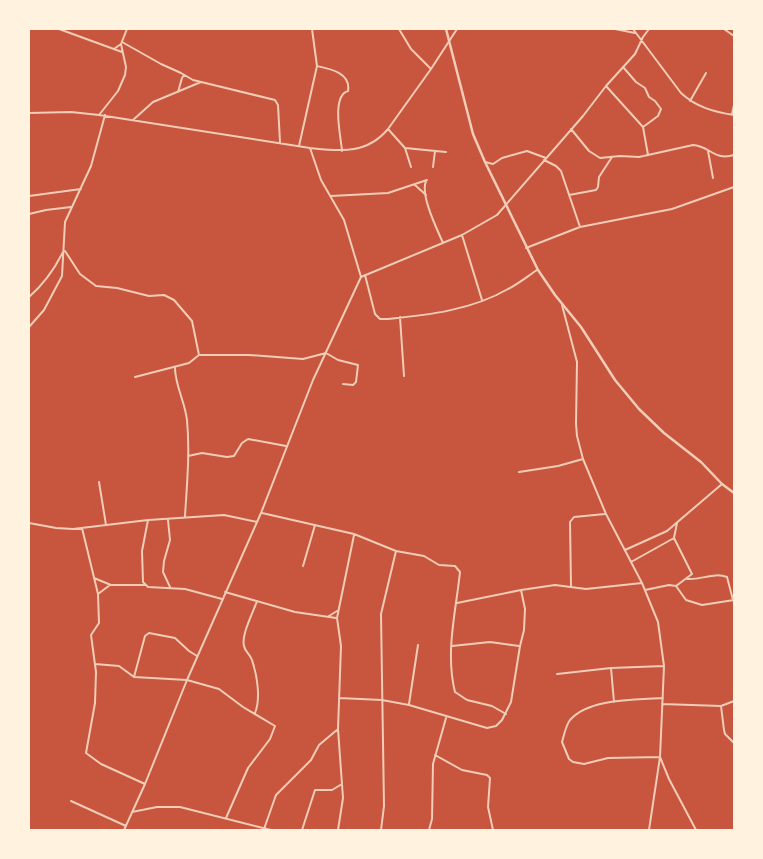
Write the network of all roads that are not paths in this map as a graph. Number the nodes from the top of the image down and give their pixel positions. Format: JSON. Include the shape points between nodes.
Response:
{"nodes":[{"id":1,"x":59,"y":29,"type":"edge"},
{"id":2,"x":127,"y":29,"type":"edge"},
{"id":3,"x":312,"y":29,"type":"edge"},
{"id":4,"x":398,"y":29,"type":"edge"},
{"id":5,"x":446,"y":29,"type":"edge"},
{"id":6,"x":457,"y":29,"type":"edge"},
{"id":7,"x":615,"y":29,"type":"edge"},
{"id":8,"x":633,"y":29,"type":"edge"},
{"id":9,"x":649,"y":29,"type":"edge"},
{"id":10,"x":724,"y":29,"type":"edge"},
{"id":11,"x":635,"y":33,"type":"junction"},
{"id":12,"x":734,"y":36,"type":"edge"},
{"id":13,"x":449,"y":41,"type":"junction"},
{"id":14,"x":642,"y":41,"type":"junction"},
{"id":15,"x":122,"y":43,"type":"junction"},
{"id":16,"x":114,"y":49,"type":"junction"},
{"id":17,"x":123,"y":52,"type":"junction"},
{"id":18,"x":317,"y":66,"type":"junction"},
{"id":19,"x":624,"y":68,"type":"junction"},
{"id":20,"x":431,"y":69,"type":"junction"},
{"id":21,"x":706,"y":73,"type":"dead end"},
{"id":22,"x":184,"y":75,"type":"junction"},
{"id":23,"x":201,"y":82,"type":"junction"},
{"id":24,"x":606,"y":86,"type":"junction"},
{"id":25,"x":178,"y":92,"type":"junction"},
{"id":26,"x":690,"y":101,"type":"junction"},
{"id":27,"x":734,"y":105,"type":"edge"},
{"id":28,"x":29,"y":113,"type":"edge"},
{"id":29,"x":99,"y":114,"type":"junction"},
{"id":30,"x":105,"y":115,"type":"junction"},
{"id":31,"x":733,"y":115,"type":"edge"},
{"id":32,"x":133,"y":120,"type":"junction"},
{"id":33,"x":644,"y":127,"type":"junction"},
{"id":34,"x":388,"y":129,"type":"junction"},
{"id":35,"x":572,"y":129,"type":"junction"},
{"id":36,"x":280,"y":142,"type":"junction"},
{"id":37,"x":299,"y":146,"type":"junction"},
{"id":38,"x":310,"y":148,"type":"junction"},
{"id":39,"x":405,"y":148,"type":"junction"},
{"id":40,"x":342,"y":151,"type":"junction"},
{"id":41,"x":435,"y":151,"type":"junction"},
{"id":42,"x":708,"y":151,"type":"junction"},
{"id":43,"x":446,"y":152,"type":"dead end"},
{"id":44,"x":648,"y":155,"type":"junction"},
{"id":45,"x":734,"y":155,"type":"edge"},
{"id":46,"x":612,"y":157,"type":"junction"},
{"id":47,"x":545,"y":159,"type":"junction"},
{"id":48,"x":485,"y":162,"type":"junction"},
{"id":49,"x":433,"y":167,"type":"dead end"},
{"id":50,"x":411,"y":168,"type":"dead end"},
{"id":51,"x":713,"y":178,"type":"dead end"},
{"id":52,"x":414,"y":184,"type":"junction"},
{"id":53,"x":734,"y":187,"type":"edge"},
{"id":54,"x":82,"y":189,"type":"junction"},
{"id":55,"x":426,"y":195,"type":"junction"},
{"id":56,"x":568,"y":195,"type":"junction"},
{"id":57,"x":29,"y":196,"type":"edge"},
{"id":58,"x":331,"y":196,"type":"junction"},
{"id":59,"x":506,"y":204,"type":"junction"},
{"id":60,"x":71,"y":207,"type":"junction"},
{"id":61,"x":29,"y":214,"type":"edge"},
{"id":62,"x":580,"y":227,"type":"junction"},
{"id":63,"x":462,"y":235,"type":"junction"},
{"id":64,"x":443,"y":243,"type":"junction"},
{"id":65,"x":526,"y":248,"type":"junction"},
{"id":66,"x":64,"y":250,"type":"junction"},
{"id":67,"x":538,"y":270,"type":"junction"},
{"id":68,"x":365,"y":275,"type":"junction"},
{"id":69,"x":361,"y":277,"type":"junction"},
{"id":70,"x":29,"y":297,"type":"edge"},
{"id":71,"x":482,"y":300,"type":"junction"},
{"id":72,"x":562,"y":302,"type":"junction"},
{"id":73,"x":400,"y":318,"type":"junction"},
{"id":74,"x":29,"y":327,"type":"edge"},
{"id":75,"x":326,"y":353,"type":"junction"},
{"id":76,"x":199,"y":355,"type":"junction"},
{"id":77,"x":175,"y":368,"type":"junction"},
{"id":78,"x":404,"y":376,"type":"dead end"},
{"id":79,"x":135,"y":377,"type":"dead end"},
{"id":80,"x":343,"y":384,"type":"dead end"},
{"id":81,"x":286,"y":446,"type":"junction"},
{"id":82,"x":188,"y":456,"type":"junction"},
{"id":83,"x":583,"y":459,"type":"junction"},
{"id":84,"x":519,"y":472,"type":"dead end"},
{"id":85,"x":99,"y":482,"type":"dead end"},
{"id":86,"x":722,"y":484,"type":"junction"},
{"id":87,"x":734,"y":492,"type":"edge"},
{"id":88,"x":261,"y":513,"type":"junction"},
{"id":89,"x":606,"y":514,"type":"junction"},
{"id":90,"x":184,"y":517,"type":"junction"},
{"id":91,"x":168,"y":518,"type":"junction"},
{"id":92,"x":148,"y":520,"type":"junction"},
{"id":93,"x":257,"y":522,"type":"junction"},
{"id":94,"x":677,"y":522,"type":"junction"},
{"id":95,"x":29,"y":523,"type":"edge"},
{"id":96,"x":106,"y":525,"type":"junction"},
{"id":97,"x":315,"y":525,"type":"junction"},
{"id":98,"x":82,"y":528,"type":"junction"},
{"id":99,"x":354,"y":534,"type":"junction"},
{"id":100,"x":674,"y":538,"type":"junction"},
{"id":101,"x":625,"y":550,"type":"junction"},
{"id":102,"x":396,"y":552,"type":"junction"},
{"id":103,"x":631,"y":562,"type":"junction"},
{"id":104,"x":303,"y":566,"type":"dead end"},
{"id":105,"x":94,"y":578,"type":"junction"},
{"id":106,"x":688,"y":579,"type":"junction"},
{"id":107,"x":642,"y":583,"type":"junction"},
{"id":108,"x":111,"y":585,"type":"junction"},
{"id":109,"x":145,"y":585,"type":"junction"},
{"id":110,"x":571,"y":586,"type":"junction"},
{"id":111,"x":676,"y":586,"type":"junction"},
{"id":112,"x":170,"y":587,"type":"junction"},
{"id":113,"x":521,"y":590,"type":"junction"},
{"id":114,"x":645,"y":590,"type":"junction"},
{"id":115,"x":225,"y":592,"type":"junction"},
{"id":116,"x":98,"y":594,"type":"junction"},
{"id":117,"x":222,"y":599,"type":"junction"},
{"id":118,"x":734,"y":600,"type":"edge"},
{"id":119,"x":256,"y":601,"type":"junction"},
{"id":120,"x":457,"y":603,"type":"junction"},
{"id":121,"x":339,"y":610,"type":"junction"},
{"id":122,"x":329,"y":616,"type":"junction"},
{"id":123,"x":337,"y":618,"type":"junction"},
{"id":124,"x":418,"y":645,"type":"dead end"},
{"id":125,"x":452,"y":646,"type":"junction"},
{"id":126,"x":520,"y":646,"type":"junction"},
{"id":127,"x":197,"y":656,"type":"junction"},
{"id":128,"x":95,"y":664,"type":"junction"},
{"id":129,"x":664,"y":666,"type":"junction"},
{"id":130,"x":611,"y":668,"type":"junction"},
{"id":131,"x":557,"y":674,"type":"dead end"},
{"id":132,"x":134,"y":677,"type":"junction"},
{"id":133,"x":187,"y":680,"type":"junction"},
{"id":134,"x":340,"y":698,"type":"junction"},
{"id":135,"x":663,"y":698,"type":"junction"},
{"id":136,"x":382,"y":700,"type":"junction"},
{"id":137,"x":614,"y":702,"type":"junction"},
{"id":138,"x":734,"y":702,"type":"edge"},
{"id":139,"x":662,"y":704,"type":"junction"},
{"id":140,"x":409,"y":706,"type":"junction"},
{"id":141,"x":722,"y":706,"type":"junction"},
{"id":142,"x":255,"y":713,"type":"junction"},
{"id":143,"x":506,"y":714,"type":"junction"},
{"id":144,"x":447,"y":717,"type":"junction"},
{"id":145,"x":338,"y":729,"type":"junction"},
{"id":146,"x":734,"y":743,"type":"edge"},
{"id":147,"x":435,"y":755,"type":"junction"},
{"id":148,"x":660,"y":757,"type":"junction"},
{"id":149,"x":145,"y":784,"type":"junction"},
{"id":150,"x":342,"y":784,"type":"junction"},
{"id":151,"x":71,"y":801,"type":"dead end"},
{"id":152,"x":132,"y":812,"type":"junction"},
{"id":153,"x":226,"y":818,"type":"junction"},
{"id":154,"x":126,"y":826,"type":"junction"},
{"id":155,"x":264,"y":828,"type":"junction"},
{"id":156,"x":124,"y":830,"type":"edge"},
{"id":157,"x":271,"y":830,"type":"edge"},
{"id":158,"x":302,"y":830,"type":"edge"},
{"id":159,"x":338,"y":830,"type":"edge"},
{"id":160,"x":381,"y":830,"type":"edge"},
{"id":161,"x":429,"y":830,"type":"edge"},
{"id":162,"x":494,"y":830,"type":"edge"},
{"id":163,"x":650,"y":830,"type":"edge"},
{"id":164,"x":696,"y":830,"type":"edge"}],
"edges":[{"from":1,"to":16,"type":"street"},
{"from":2,"to":15,"type":"street"},
{"from":3,"to":18,"type":"street"},
{"from":4,"to":20,"type":"street"},
{"from":5,"to":13,"type":"street"},
{"from":6,"to":13,"type":"street"},
{"from":7,"to":11,"type":"street"},
{"from":8,"to":11,"type":"street"},
{"from":9,"to":14,"type":"street"},
{"from":10,"to":12,"type":"street"},
{"from":11,"to":14,"type":"street"},
{"from":13,"to":20,"type":"street"},
{"from":13,"to":48,"type":"street","via":[[466,109]]},
{"from":14,"to":19,"type":"street"},
{"from":14,"to":26,"type":"street"},
{"from":15,"to":16,"type":"street"},
{"from":15,"to":17,"type":"street"},
{"from":15,"to":22,"type":"street"},
{"from":16,"to":17,"type":"street"},
{"from":17,"to":29,"type":"street","via":[[126,66],[122,83]]},
{"from":18,"to":37,"type":"street"},
{"from":18,"to":40,"type":"street","via":[[337,72],[348,84],[348,91],[340,96]]},
{"from":19,"to":24,"type":"street"},
{"from":19,"to":33,"type":"street","via":[[661,109],[658,116]]},
{"from":20,"to":34,"type":"street"},
{"from":21,"to":26,"type":"street"},
{"from":22,"to":23,"type":"street"},
{"from":22,"to":25,"type":"street"},
{"from":23,"to":25,"type":"street"},
{"from":23,"to":36,"type":"street","via":[[275,100]]},
{"from":24,"to":33,"type":"street"},
{"from":24,"to":35,"type":"street"},
{"from":25,"to":32,"type":"street","via":[[150,104]]},
{"from":26,"to":31,"type":"street"},
{"from":27,"to":31,"type":"street"},
{"from":28,"to":29,"type":"street"},
{"from":29,"to":30,"type":"street"},
{"from":30,"to":32,"type":"street"},
{"from":30,"to":54,"type":"street"},
{"from":32,"to":36,"type":"street"},
{"from":33,"to":44,"type":"street"},
{"from":34,"to":39,"type":"street"},
{"from":34,"to":40,"type":"street","via":[[370,144]]},
{"from":35,"to":46,"type":"street","via":[[595,155]]},
{"from":35,"to":47,"type":"street"},
{"from":36,"to":37,"type":"street"},
{"from":37,"to":38,"type":"street"},
{"from":38,"to":40,"type":"street"},
{"from":38,"to":58,"type":"street","via":[[321,180]]},
{"from":39,"to":41,"type":"street"},
{"from":39,"to":50,"type":"street"},
{"from":41,"to":43,"type":"street"},
{"from":41,"to":49,"type":"street"},
{"from":42,"to":44,"type":"street","via":[[693,145]]},
{"from":42,"to":45,"type":"street","via":[[719,156]]},
{"from":42,"to":51,"type":"street"},
{"from":44,"to":46,"type":"street"},
{"from":46,"to":56,"type":"street","via":[[599,177],[596,190]]},
{"from":47,"to":48,"type":"street","via":[[527,151],[493,164]]},
{"from":47,"to":56,"type":"street","via":[[559,168]]},
{"from":47,"to":59,"type":"street"},
{"from":48,"to":59,"type":"street"},
{"from":52,"to":55,"type":"street"},
{"from":52,"to":55,"type":"street","via":[[427,180],[424,184]]},
{"from":52,"to":58,"type":"street","via":[[388,193]]},
{"from":53,"to":62,"type":"street","via":[[672,209]]},
{"from":54,"to":57,"type":"street"},
{"from":54,"to":60,"type":"street"},
{"from":55,"to":64,"type":"street"},
{"from":56,"to":62,"type":"street"},
{"from":58,"to":69,"type":"street","via":[[344,220]]},
{"from":59,"to":63,"type":"street","via":[[497,215]]},
{"from":59,"to":65,"type":"street"},
{"from":60,"to":61,"type":"street"},
{"from":60,"to":66,"type":"street","via":[[65,222]]},
{"from":62,"to":65,"type":"street"},
{"from":63,"to":64,"type":"street"},
{"from":63,"to":71,"type":"street"},
{"from":64,"to":68,"type":"street"},
{"from":65,"to":67,"type":"street"},
{"from":66,"to":70,"type":"street","via":[[55,268]]},
{"from":66,"to":74,"type":"street","via":[[59,285]]},
{"from":66,"to":76,"type":"street","via":[[80,274],[96,286],[149,296],[164,295],[174,300],[192,321]]},
{"from":67,"to":71,"type":"street","via":[[508,289]]},
{"from":67,"to":72,"type":"street"},
{"from":68,"to":69,"type":"street"},
{"from":68,"to":73,"type":"street","via":[[377,317]]},
{"from":69,"to":75,"type":"street"},
{"from":71,"to":73,"type":"street","via":[[437,314]]},
{"from":72,"to":83,"type":"street","via":[[576,362],[576,424]]},
{"from":72,"to":86,"type":"street","via":[[639,410]]},
{"from":73,"to":78,"type":"street"},
{"from":75,"to":76,"type":"street","via":[[303,359]]},
{"from":75,"to":80,"type":"street","via":[[358,365],[356,382],[353,385]]},
{"from":75,"to":81,"type":"street"},
{"from":76,"to":77,"type":"street"},
{"from":77,"to":79,"type":"street"},
{"from":77,"to":82,"type":"street","via":[[187,418]]},
{"from":81,"to":82,"type":"street","via":[[248,438],[234,456],[202,453]]},
{"from":81,"to":88,"type":"street"},
{"from":82,"to":90,"type":"street"},
{"from":83,"to":84,"type":"street"},
{"from":83,"to":89,"type":"street"},
{"from":85,"to":96,"type":"street"},
{"from":86,"to":87,"type":"street"},
{"from":86,"to":94,"type":"street"},
{"from":88,"to":93,"type":"street"},
{"from":88,"to":97,"type":"street"},
{"from":89,"to":101,"type":"street"},
{"from":89,"to":110,"type":"street","via":[[574,517],[570,522]]},
{"from":90,"to":91,"type":"street"},
{"from":90,"to":93,"type":"street","via":[[224,514]]},
{"from":91,"to":92,"type":"street"},
{"from":91,"to":112,"type":"street","via":[[170,540],[163,572]]},
{"from":92,"to":96,"type":"street"},
{"from":92,"to":109,"type":"street","via":[[142,551]]},
{"from":93,"to":115,"type":"street"},
{"from":94,"to":100,"type":"street"},
{"from":94,"to":101,"type":"street","via":[[664,532]]},
{"from":95,"to":98,"type":"street","via":[[66,530]]},
{"from":96,"to":98,"type":"street"},
{"from":97,"to":99,"type":"street"},
{"from":97,"to":104,"type":"street"},
{"from":98,"to":105,"type":"street"},
{"from":99,"to":102,"type":"street"},
{"from":99,"to":121,"type":"street"},
{"from":100,"to":103,"type":"street"},
{"from":100,"to":106,"type":"street","via":[[692,572]]},
{"from":101,"to":103,"type":"street"},
{"from":102,"to":120,"type":"street","via":[[419,555],[439,565],[458,568]]},
{"from":102,"to":136,"type":"street","via":[[381,614]]},
{"from":103,"to":107,"type":"street"},
{"from":105,"to":108,"type":"street"},
{"from":105,"to":116,"type":"street"},
{"from":106,"to":111,"type":"street"},
{"from":106,"to":118,"type":"street","via":[[718,574],[725,576]]},
{"from":107,"to":110,"type":"street","via":[[594,588]]},
{"from":107,"to":114,"type":"street"},
{"from":108,"to":109,"type":"street"},
{"from":108,"to":116,"type":"street"},
{"from":109,"to":112,"type":"street"},
{"from":110,"to":113,"type":"street"},
{"from":111,"to":114,"type":"street"},
{"from":111,"to":118,"type":"street","via":[[686,600],[702,605]]},
{"from":112,"to":117,"type":"street"},
{"from":113,"to":120,"type":"street"},
{"from":113,"to":126,"type":"street","via":[[525,613]]},
{"from":114,"to":129,"type":"street","via":[[658,622]]},
{"from":115,"to":117,"type":"street"},
{"from":115,"to":119,"type":"street"},
{"from":116,"to":128,"type":"street","via":[[99,623],[91,636]]},
{"from":117,"to":127,"type":"street"},
{"from":119,"to":122,"type":"street"},
{"from":119,"to":142,"type":"street","via":[[244,641],[245,649],[252,658],[256,683],[258,700]]},
{"from":120,"to":125,"type":"street"},
{"from":121,"to":122,"type":"street"},
{"from":121,"to":123,"type":"street"},
{"from":122,"to":123,"type":"street"},
{"from":123,"to":134,"type":"street","via":[[341,646]]},
{"from":124,"to":140,"type":"street"},
{"from":125,"to":126,"type":"street","via":[[490,642]]},
{"from":125,"to":143,"type":"street","via":[[451,676],[455,692],[467,700],[492,706]]},
{"from":126,"to":143,"type":"street"},
{"from":127,"to":132,"type":"street","via":[[175,638],[149,633],[145,636]]},
{"from":127,"to":133,"type":"street"},
{"from":128,"to":132,"type":"street","via":[[116,665]]},
{"from":128,"to":149,"type":"street","via":[[95,703],[86,753],[101,764]]},
{"from":129,"to":130,"type":"street"},
{"from":129,"to":135,"type":"street"},
{"from":130,"to":131,"type":"street"},
{"from":130,"to":137,"type":"street"},
{"from":132,"to":133,"type":"street"},
{"from":133,"to":142,"type":"street","via":[[220,689]]},
{"from":133,"to":149,"type":"street"},
{"from":134,"to":136,"type":"street"},
{"from":134,"to":145,"type":"street"},
{"from":135,"to":137,"type":"street"},
{"from":135,"to":139,"type":"street"},
{"from":136,"to":140,"type":"street"},
{"from":136,"to":160,"type":"street","via":[[384,806]]},
{"from":137,"to":148,"type":"street","via":[[584,709],[570,720],[562,742],[569,759],[584,764],[608,758]]},
{"from":138,"to":141,"type":"street"},
{"from":139,"to":141,"type":"street"},
{"from":139,"to":148,"type":"street"},
{"from":140,"to":144,"type":"street"},
{"from":141,"to":146,"type":"street","via":[[725,734]]},
{"from":142,"to":153,"type":"street","via":[[272,723],[275,729],[248,768]]},
{"from":143,"to":144,"type":"street","via":[[496,726],[487,728]]},
{"from":144,"to":147,"type":"street"},
{"from":145,"to":150,"type":"street"},
{"from":145,"to":155,"type":"street","via":[[276,795]]},
{"from":147,"to":161,"type":"street"},
{"from":147,"to":162,"type":"street","via":[[462,770],[490,778],[488,807]]},
{"from":148,"to":163,"type":"street"},
{"from":148,"to":164,"type":"street"},
{"from":149,"to":152,"type":"street"},
{"from":150,"to":158,"type":"street","via":[[332,790],[315,790]]},
{"from":150,"to":159,"type":"street"},
{"from":151,"to":154,"type":"street"},
{"from":152,"to":153,"type":"street","via":[[180,807]]},
{"from":152,"to":154,"type":"street"},
{"from":153,"to":155,"type":"street"},
{"from":154,"to":156,"type":"street"},
{"from":155,"to":157,"type":"street"}]}
